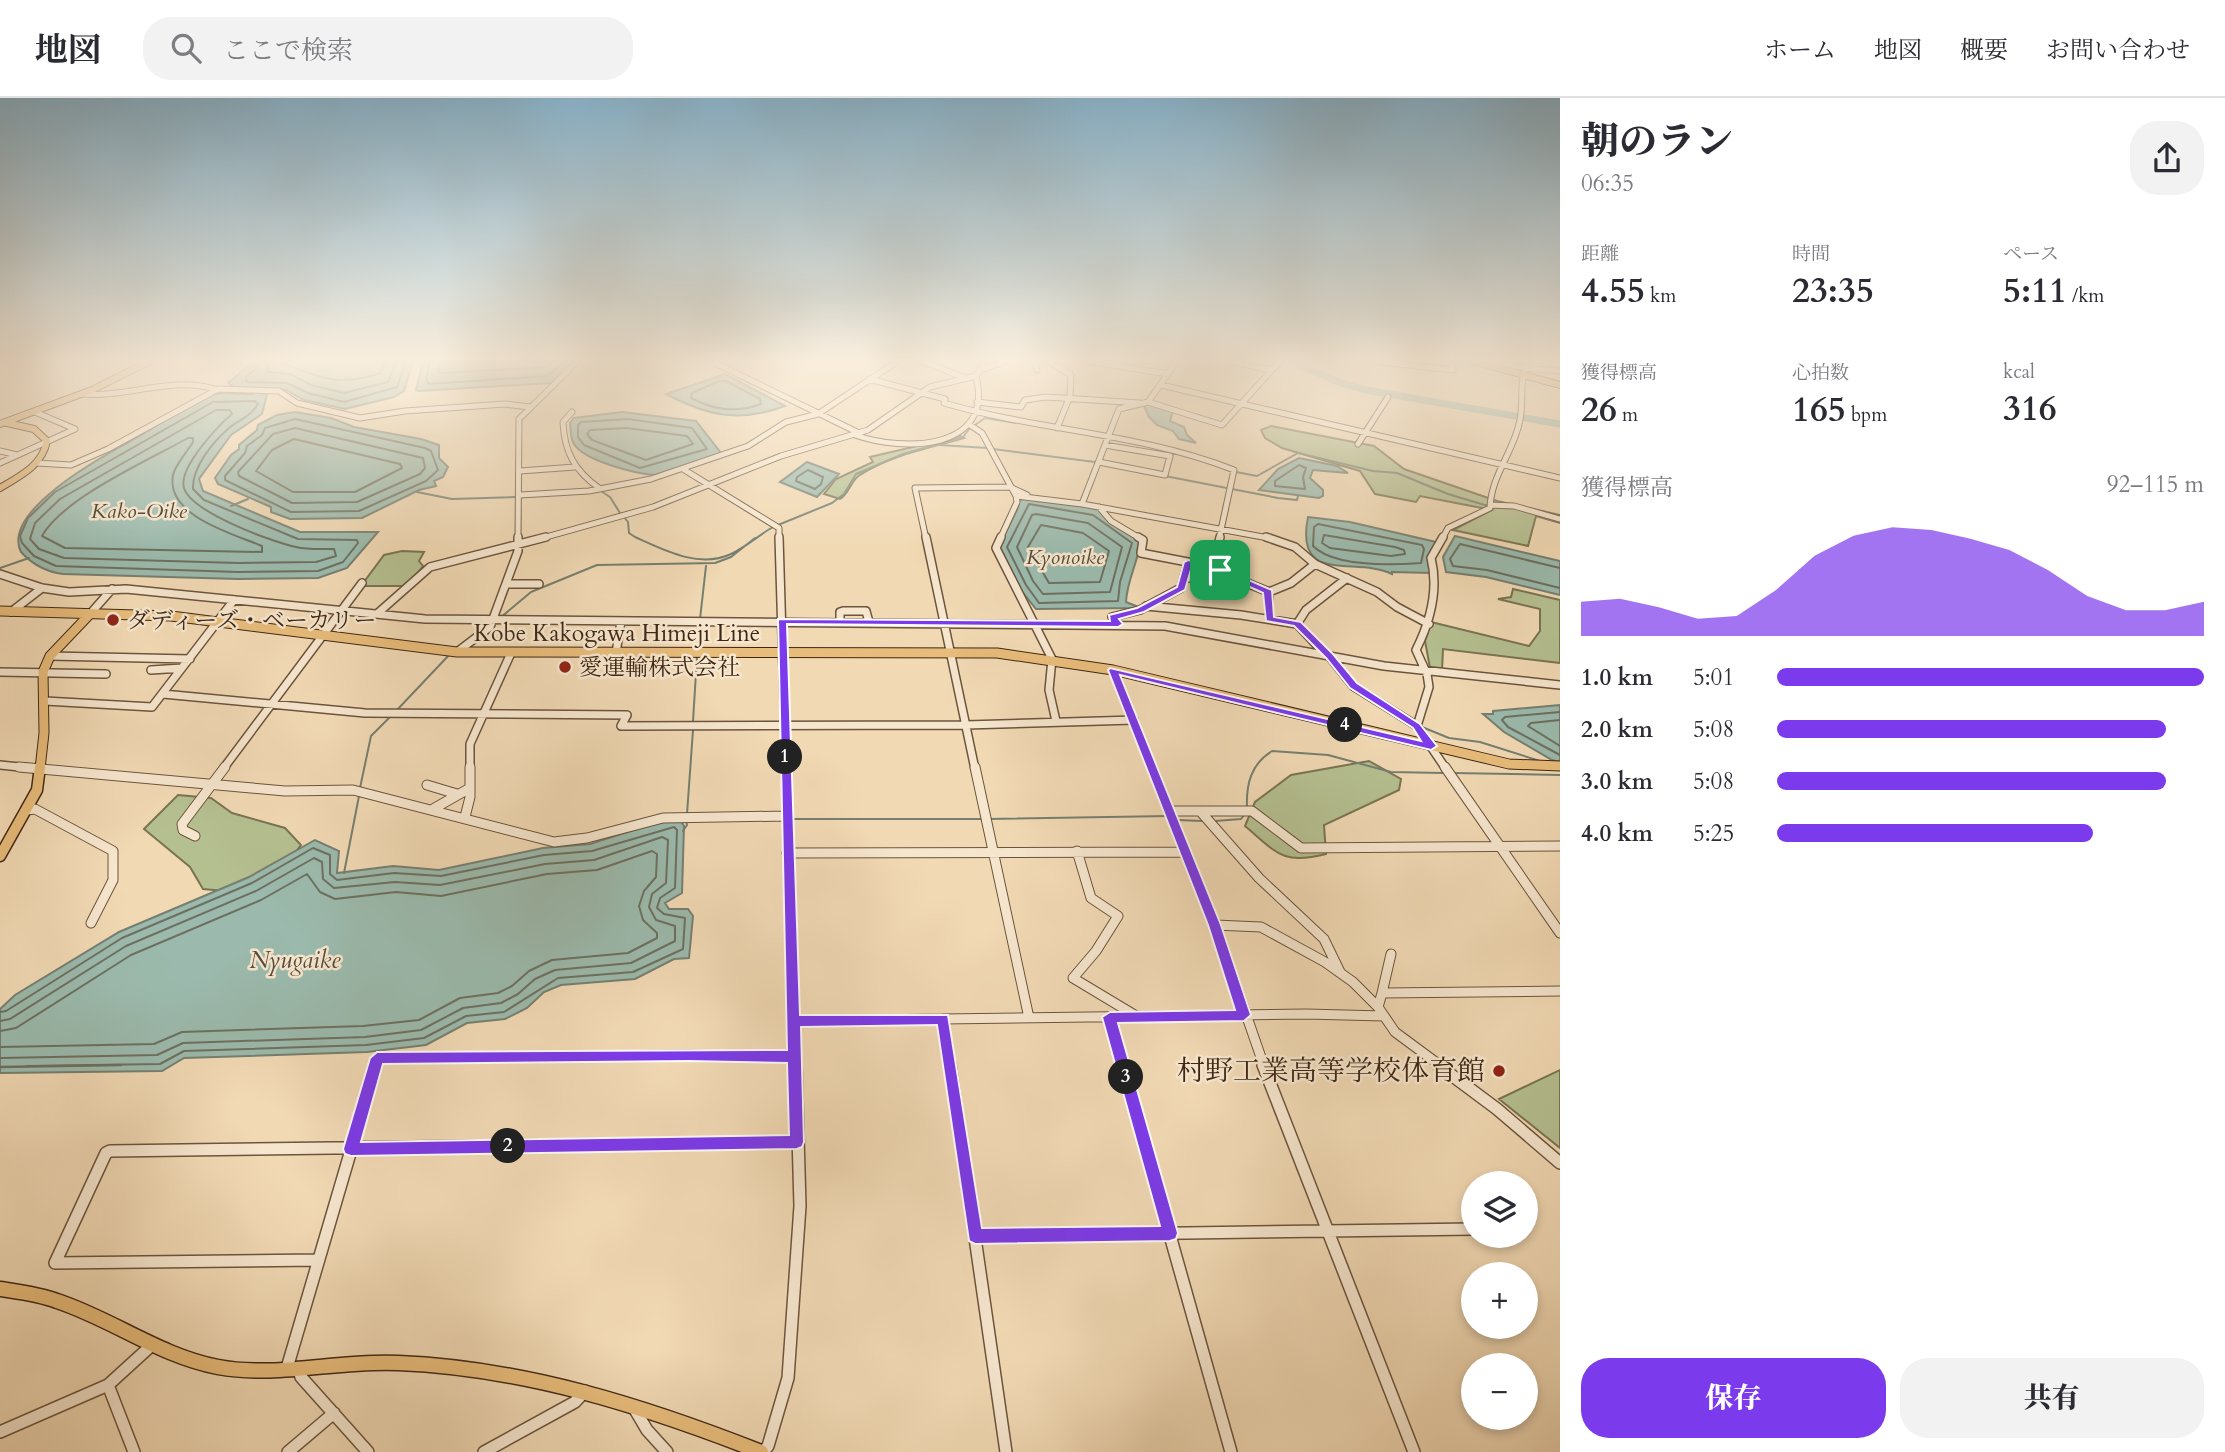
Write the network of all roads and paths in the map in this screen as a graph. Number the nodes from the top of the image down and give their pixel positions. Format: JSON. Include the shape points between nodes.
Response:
{"nodes":[{"id":1,"x":8,"y":424,"type":"edge"},
{"id":2,"x":64,"y":424,"type":"edge"},
{"id":3,"x":153,"y":424,"type":"edge"},
{"id":4,"x":519,"y":424,"type":"edge"},
{"id":5,"x":564,"y":424,"type":"edge"},
{"id":6,"x":783,"y":424,"type":"edge"},
{"id":7,"x":838,"y":424,"type":"edge"},
{"id":8,"x":873,"y":424,"type":"edge"},
{"id":9,"x":1034,"y":424,"type":"edge"},
{"id":10,"x":1059,"y":424,"type":"edge"},
{"id":11,"x":1113,"y":424,"type":"edge"},
{"id":12,"x":1332,"y":424,"type":"edge"},
{"id":13,"x":1370,"y":424,"type":"edge"},
{"id":14,"x":1517,"y":424,"type":"edge"},
{"id":15,"x":970,"y":425,"type":"joint"},
{"id":16,"x":1057,"y":428,"type":"junction"},
{"id":17,"x":1365,"y":432,"type":"junction"},
{"id":18,"x":858,"y":434,"type":"junction"},
{"id":19,"x":1108,"y":436,"type":"junction"},
{"id":20,"x":47,"y":441,"type":"junction"},
{"id":21,"x":1359,"y":444,"type":"dead end"},
{"id":22,"x":1105,"y":445,"type":"junction"},
{"id":23,"x":0,"y":451,"type":"edge"},
{"id":24,"x":17,"y":455,"type":"junction"},
{"id":25,"x":1099,"y":461,"type":"junction"},
{"id":26,"x":0,"y":463,"type":"edge"},
{"id":27,"x":37,"y":463,"type":"junction"},
{"id":28,"x":1501,"y":464,"type":"junction"},
{"id":29,"x":575,"y":467,"type":"junction"},
{"id":30,"x":683,"y":469,"type":"junction"},
{"id":31,"x":520,"y":471,"type":"junction"},
{"id":32,"x":1560,"y":478,"type":"edge"},
{"id":33,"x":2,"y":484,"type":"edge"},
{"id":34,"x":707,"y":484,"type":"junction"},
{"id":35,"x":1010,"y":487,"type":"junction"},
{"id":36,"x":599,"y":488,"type":"junction"},
{"id":37,"x":1027,"y":495,"type":"junction"},
{"id":38,"x":520,"y":496,"type":"junction"},
{"id":39,"x":1016,"y":496,"type":"junction"},
{"id":40,"x":1082,"y":504,"type":"junction"},
{"id":41,"x":1490,"y":505,"type":"junction"},
{"id":42,"x":1099,"y":507,"type":"junction"},
{"id":43,"x":1560,"y":519,"type":"edge"},
{"id":44,"x":1222,"y":529,"type":"junction"},
{"id":45,"x":519,"y":543,"type":"junction"},
{"id":46,"x":1188,"y":562,"type":"junction"},
{"id":47,"x":1203,"y":565,"type":"junction"},
{"id":48,"x":1315,"y":565,"type":"junction"},
{"id":49,"x":0,"y":574,"type":"edge"},
{"id":50,"x":1184,"y":578,"type":"junction"},
{"id":51,"x":1237,"y":578,"type":"junction"},
{"id":52,"x":1347,"y":578,"type":"junction"},
{"id":53,"x":362,"y":583,"type":"dead end"},
{"id":54,"x":506,"y":584,"type":"junction"},
{"id":55,"x":539,"y":584,"type":"dead end"},
{"id":56,"x":42,"y":588,"type":"junction"},
{"id":57,"x":113,"y":589,"type":"junction"},
{"id":58,"x":1269,"y":592,"type":"junction"},
{"id":59,"x":234,"y":600,"type":"junction"},
{"id":60,"x":1146,"y":606,"type":"junction"},
{"id":61,"x":0,"y":611,"type":"edge"},
{"id":62,"x":343,"y":611,"type":"junction"},
{"id":63,"x":11,"y":612,"type":"junction"},
{"id":64,"x":378,"y":613,"type":"junction"},
{"id":65,"x":90,"y":614,"type":"junction"},
{"id":66,"x":494,"y":619,"type":"junction"},
{"id":67,"x":1269,"y":619,"type":"junction"},
{"id":68,"x":220,"y":620,"type":"junction"},
{"id":69,"x":621,"y":621,"type":"junction"},
{"id":70,"x":782,"y":621,"type":"junction"},
{"id":71,"x":943,"y":623,"type":"junction"},
{"id":72,"x":1032,"y":624,"type":"junction"},
{"id":73,"x":1118,"y":624,"type":"junction"},
{"id":74,"x":1297,"y":624,"type":"junction"},
{"id":75,"x":1429,"y":624,"type":"junction"},
{"id":76,"x":326,"y":634,"type":"junction"},
{"id":77,"x":457,"y":652,"type":"junction"},
{"id":78,"x":783,"y":652,"type":"junction"},
{"id":79,"x":949,"y":652,"type":"junction"},
{"id":80,"x":511,"y":653,"type":"junction"},
{"id":81,"x":616,"y":653,"type":"junction"},
{"id":82,"x":50,"y":656,"type":"junction"},
{"id":83,"x":1328,"y":656,"type":"junction"},
{"id":84,"x":190,"y":659,"type":"junction"},
{"id":85,"x":1052,"y":659,"type":"junction"},
{"id":86,"x":182,"y":668,"type":"junction"},
{"id":87,"x":151,"y":670,"type":"dead end"},
{"id":88,"x":1113,"y":670,"type":"junction"},
{"id":89,"x":1427,"y":671,"type":"junction"},
{"id":90,"x":0,"y":672,"type":"edge"},
{"id":91,"x":43,"y":672,"type":"junction"},
{"id":92,"x":106,"y":674,"type":"dead end"},
{"id":93,"x":1560,"y":685,"type":"edge"},
{"id":94,"x":163,"y":694,"type":"junction"},
{"id":95,"x":45,"y":701,"type":"junction"},
{"id":96,"x":271,"y":705,"type":"junction"},
{"id":97,"x":481,"y":716,"type":"junction"},
{"id":98,"x":1134,"y":720,"type":"junction"},
{"id":99,"x":1056,"y":721,"type":"junction"},
{"id":100,"x":966,"y":725,"type":"junction"},
{"id":101,"x":785,"y":726,"type":"junction"},
{"id":102,"x":1417,"y":726,"type":"junction"},
{"id":103,"x":1431,"y":746,"type":"junction"},
{"id":104,"x":0,"y":765,"type":"edge"},
{"id":105,"x":1560,"y":766,"type":"edge"},
{"id":106,"x":40,"y":769,"type":"junction"},
{"id":107,"x":212,"y":783,"type":"junction"},
{"id":108,"x":427,"y":785,"type":"dead end"},
{"id":109,"x":470,"y":788,"type":"junction"},
{"id":110,"x":457,"y":794,"type":"junction"},
{"id":111,"x":433,"y":809,"type":"junction"},
{"id":112,"x":27,"y":810,"type":"junction"},
{"id":113,"x":1171,"y":811,"type":"junction"},
{"id":114,"x":786,"y":816,"type":"junction"},
{"id":115,"x":465,"y":817,"type":"junction"},
{"id":116,"x":1206,"y":818,"type":"junction"},
{"id":117,"x":195,"y":836,"type":"dead end"},
{"id":118,"x":1560,"y":846,"type":"edge"},
{"id":119,"x":1501,"y":847,"type":"junction"},
{"id":120,"x":993,"y":851,"type":"junction"},
{"id":121,"x":1077,"y":851,"type":"junction"},
{"id":122,"x":1186,"y":852,"type":"junction"},
{"id":123,"x":787,"y":853,"type":"junction"},
{"id":124,"x":0,"y":856,"type":"edge"},
{"id":125,"x":91,"y":923,"type":"dead end"},
{"id":126,"x":1215,"y":925,"type":"junction"},
{"id":127,"x":1560,"y":933,"type":"edge"},
{"id":128,"x":1391,"y":954,"type":"dead end"},
{"id":129,"x":1340,"y":972,"type":"junction"},
{"id":130,"x":1560,"y":990,"type":"edge"},
{"id":131,"x":1382,"y":993,"type":"junction"},
{"id":132,"x":1380,"y":1012,"type":"junction"},
{"id":133,"x":1244,"y":1015,"type":"junction"},
{"id":134,"x":1110,"y":1017,"type":"junction"},
{"id":135,"x":1138,"y":1017,"type":"junction"},
{"id":136,"x":1029,"y":1018,"type":"junction"},
{"id":137,"x":943,"y":1019,"type":"junction"},
{"id":138,"x":793,"y":1021,"type":"junction"},
{"id":139,"x":794,"y":1057,"type":"junction"},
{"id":140,"x":797,"y":1142,"type":"junction"},
{"id":141,"x":351,"y":1149,"type":"junction"},
{"id":142,"x":1560,"y":1163,"type":"edge"},
{"id":143,"x":1461,"y":1229,"type":"edge"},
{"id":144,"x":1328,"y":1231,"type":"junction"},
{"id":145,"x":1170,"y":1233,"type":"junction"},
{"id":146,"x":975,"y":1236,"type":"junction"},
{"id":147,"x":318,"y":1260,"type":"junction"},
{"id":148,"x":0,"y":1289,"type":"edge"},
{"id":149,"x":153,"y":1343,"type":"junction"},
{"id":150,"x":293,"y":1368,"type":"junction"},
{"id":151,"x":108,"y":1385,"type":"junction"},
{"id":152,"x":585,"y":1391,"type":"junction"},
{"id":153,"x":632,"y":1405,"type":"junction"},
{"id":154,"x":334,"y":1413,"type":"junction"},
{"id":155,"x":0,"y":1432,"type":"edge"},
{"id":156,"x":134,"y":1452,"type":"edge"},
{"id":157,"x":289,"y":1452,"type":"edge"},
{"id":158,"x":368,"y":1452,"type":"edge"},
{"id":159,"x":484,"y":1452,"type":"edge"},
{"id":160,"x":667,"y":1452,"type":"edge"},
{"id":161,"x":762,"y":1452,"type":"edge"},
{"id":162,"x":1006,"y":1452,"type":"edge"},
{"id":163,"x":1231,"y":1452,"type":"edge"},
{"id":164,"x":1414,"y":1452,"type":"edge"}],
"edges":[{"from":1,"to":20,"type":"main road","via":[[34,429]]},
{"from":2,"to":20,"type":"street","via":[[75,429]]},
{"from":3,"to":27,"type":"street","via":[[71,465]]},
{"from":4,"to":31,"type":"street"},
{"from":5,"to":29,"type":"street","via":[[562,440]]},
{"from":6,"to":30,"type":"street","via":[[748,446]]},
{"from":7,"to":18,"type":"street"},
{"from":8,"to":18,"type":"street"},
{"from":9,"to":16,"type":"street"},
{"from":10,"to":16,"type":"street"},
{"from":11,"to":19,"type":"street"},
{"from":12,"to":17,"type":"street"},
{"from":13,"to":17,"type":"street"},
{"from":14,"to":28,"type":"street"},
{"from":15,"to":18,"type":"street","via":[[961,434],[926,442],[869,439]]},
{"from":15,"to":35,"type":"street","via":[[982,433]]},
{"from":16,"to":19,"type":"street"},
{"from":17,"to":21,"type":"street"},
{"from":17,"to":28,"type":"street"},
{"from":18,"to":34,"type":"street"},
{"from":19,"to":22,"type":"street"},
{"from":19,"to":44,"type":"street","via":[[1204,458],[1234,470]]},
{"from":20,"to":24,"type":"street"},
{"from":20,"to":27,"type":"main road","via":[[46,452]]},
{"from":22,"to":25,"type":"street"},
{"from":22,"to":25,"type":"street","via":[[1170,456],[1165,475]]},
{"from":23,"to":24,"type":"street"},
{"from":24,"to":26,"type":"street"},
{"from":25,"to":40,"type":"street"},
{"from":27,"to":33,"type":"main road"},
{"from":28,"to":32,"type":"street"},
{"from":28,"to":41,"type":"street","via":[[1489,489]]},
{"from":29,"to":31,"type":"street"},
{"from":29,"to":36,"type":"street"},
{"from":30,"to":34,"type":"street"},
{"from":30,"to":36,"type":"street"},
{"from":31,"to":38,"type":"street"},
{"from":34,"to":45,"type":"street","via":[[653,507]]},
{"from":34,"to":70,"type":"street","via":[[779,528]]},
{"from":35,"to":37,"type":"street"},
{"from":35,"to":39,"type":"street"},
{"from":35,"to":71,"type":"street","via":[[915,488]]},
{"from":36,"to":38,"type":"street"},
{"from":37,"to":39,"type":"street"},
{"from":37,"to":40,"type":"street"},
{"from":38,"to":45,"type":"street"},
{"from":39,"to":72,"type":"street","via":[[996,548]]},
{"from":40,"to":42,"type":"street"},
{"from":41,"to":43,"type":"street","via":[[1514,506]]},
{"from":41,"to":75,"type":"street","via":[[1448,527],[1436,547],[1431,558],[1435,574]]},
{"from":42,"to":44,"type":"street"},
{"from":42,"to":46,"type":"street","via":[[1111,521],[1143,540],[1141,553]]},
{"from":44,"to":47,"type":"street","via":[[1215,559]]},
{"from":44,"to":48,"type":"street","via":[[1272,538],[1295,547]]},
{"from":45,"to":54,"type":"street"},
{"from":45,"to":64,"type":"street","via":[[430,568]]},
{"from":46,"to":47,"type":"street"},
{"from":46,"to":50,"type":"street"},
{"from":47,"to":51,"type":"street"},
{"from":48,"to":52,"type":"street"},
{"from":48,"to":58,"type":"street"},
{"from":49,"to":56,"type":"street"},
{"from":50,"to":51,"type":"street","via":[[1228,584]]},
{"from":50,"to":60,"type":"street","via":[[1181,588]]},
{"from":51,"to":58,"type":"street"},
{"from":52,"to":74,"type":"street","via":[[1306,610]]},
{"from":52,"to":75,"type":"street"},
{"from":53,"to":62,"type":"street"},
{"from":54,"to":55,"type":"street"},
{"from":54,"to":66,"type":"street"},
{"from":56,"to":57,"type":"street"},
{"from":56,"to":63,"type":"street"},
{"from":57,"to":59,"type":"street"},
{"from":57,"to":65,"type":"street"},
{"from":58,"to":67,"type":"street"},
{"from":59,"to":62,"type":"street"},
{"from":59,"to":68,"type":"street"},
{"from":60,"to":67,"type":"street"},
{"from":60,"to":73,"type":"street","via":[[1112,617]]},
{"from":61,"to":63,"type":"main road","name":"Kobe Kakogawa Himeji Line"},
{"from":62,"to":64,"type":"street"},
{"from":62,"to":76,"type":"street"},
{"from":63,"to":65,"type":"main road","name":"Kobe Kakogawa Himeji Line"},
{"from":64,"to":66,"type":"street","via":[[425,619]]},
{"from":65,"to":68,"type":"main road","name":"Kobe Kakogawa Himeji Line"},
{"from":65,"to":82,"type":"main road"},
{"from":66,"to":69,"type":"street"},
{"from":66,"to":77,"type":"street","via":[[491,627]]},
{"from":67,"to":74,"type":"street"},
{"from":68,"to":76,"type":"main road","name":"Kobe Kakogawa Himeji Line"},
{"from":68,"to":84,"type":"street"},
{"from":69,"to":70,"type":"street"},
{"from":69,"to":81,"type":"street"},
{"from":70,"to":71,"type":"street"},
{"from":70,"to":78,"type":"street"},
{"from":71,"to":72,"type":"street"},
{"from":71,"to":79,"type":"street"},
{"from":72,"to":73,"type":"street"},
{"from":72,"to":85,"type":"street"},
{"from":73,"to":83,"type":"street","via":[[1195,630]]},
{"from":74,"to":83,"type":"street"},
{"from":75,"to":89,"type":"street","via":[[1416,650]]},
{"from":76,"to":77,"type":"main road","name":"Kobe Kakogawa Himeji Line"},
{"from":76,"to":96,"type":"street"},
{"from":77,"to":80,"type":"main road","name":"Kobe Kakogawa Himeji Line"},
{"from":78,"to":79,"type":"main road","name":"Kobe Kakogawa Himeji Line"},
{"from":78,"to":81,"type":"main road","name":"Kobe Kakogawa Himeji Line"},
{"from":78,"to":101,"type":"street"},
{"from":79,"to":85,"type":"main road","name":"Kobe Kakogawa Himeji Line"},
{"from":79,"to":100,"type":"street"},
{"from":80,"to":81,"type":"main road","name":"Kobe Kakogawa Himeji Line"},
{"from":80,"to":97,"type":"street"},
{"from":82,"to":84,"type":"street"},
{"from":82,"to":91,"type":"main road"},
{"from":83,"to":89,"type":"street"},
{"from":83,"to":102,"type":"street","via":[[1353,685]]},
{"from":84,"to":86,"type":"street"},
{"from":85,"to":88,"type":"main road","name":"Kobe Kakogawa Himeji Line"},
{"from":85,"to":99,"type":"street"},
{"from":86,"to":87,"type":"street"},
{"from":86,"to":94,"type":"street"},
{"from":88,"to":98,"type":"street"},
{"from":88,"to":103,"type":"main road","name":"Kobe Kakogawa Himeji Line"},
{"from":89,"to":93,"type":"street"},
{"from":89,"to":102,"type":"street","via":[[1429,695],[1417,716]]},
{"from":90,"to":91,"type":"street"},
{"from":91,"to":92,"type":"street"},
{"from":91,"to":95,"type":"main road"},
{"from":94,"to":95,"type":"street","via":[[152,707]]},
{"from":94,"to":96,"type":"street"},
{"from":95,"to":106,"type":"main road"},
{"from":96,"to":97,"type":"street"},
{"from":96,"to":107,"type":"street"},
{"from":97,"to":101,"type":"street","via":[[569,711],[627,715],[621,726]]},
{"from":97,"to":109,"type":"street","via":[[470,744]]},
{"from":98,"to":99,"type":"street"},
{"from":98,"to":113,"type":"street"},
{"from":99,"to":100,"type":"street"},
{"from":100,"to":101,"type":"street"},
{"from":100,"to":120,"type":"street"},
{"from":101,"to":114,"type":"street"},
{"from":102,"to":103,"type":"street"},
{"from":103,"to":105,"type":"main road","name":"Kobe Kakogawa Himeji Line","via":[[1508,764]]},
{"from":103,"to":119,"type":"street"},
{"from":104,"to":106,"type":"street"},
{"from":106,"to":107,"type":"street"},
{"from":106,"to":112,"type":"main road"},
{"from":107,"to":111,"type":"street","via":[[285,791],[352,790]]},
{"from":107,"to":117,"type":"street","via":[[181,824]]},
{"from":108,"to":110,"type":"street"},
{"from":109,"to":110,"type":"street"},
{"from":109,"to":115,"type":"street"},
{"from":110,"to":111,"type":"street"},
{"from":111,"to":115,"type":"street"},
{"from":112,"to":124,"type":"main road"},
{"from":112,"to":125,"type":"street","via":[[35,809],[113,851],[112,886]]},
{"from":113,"to":116,"type":"street"},
{"from":113,"to":122,"type":"street"},
{"from":114,"to":115,"type":"street","via":[[663,818],[554,842]]},
{"from":114,"to":123,"type":"street"},
{"from":116,"to":119,"type":"street","via":[[1252,811],[1301,848]]},
{"from":116,"to":129,"type":"street","via":[[1281,900],[1313,927],[1335,953]]},
{"from":118,"to":119,"type":"street"},
{"from":119,"to":127,"type":"street"},
{"from":120,"to":121,"type":"street"},
{"from":120,"to":123,"type":"street"},
{"from":120,"to":136,"type":"street"},
{"from":121,"to":122,"type":"street"},
{"from":121,"to":135,"type":"street","via":[[1091,898],[1118,916],[1073,978]]},
{"from":122,"to":126,"type":"street"},
{"from":123,"to":138,"type":"street"},
{"from":126,"to":129,"type":"street","via":[[1261,927]]},
{"from":126,"to":133,"type":"street"},
{"from":128,"to":131,"type":"street"},
{"from":129,"to":132,"type":"street"},
{"from":130,"to":131,"type":"street"},
{"from":131,"to":132,"type":"street"},
{"from":132,"to":133,"type":"street"},
{"from":132,"to":142,"type":"street","via":[[1395,1032]]},
{"from":133,"to":135,"type":"street"},
{"from":133,"to":144,"type":"street"},
{"from":134,"to":135,"type":"street"},
{"from":134,"to":136,"type":"street"},
{"from":134,"to":145,"type":"street"},
{"from":136,"to":137,"type":"street"},
{"from":137,"to":138,"type":"street"},
{"from":137,"to":146,"type":"street"},
{"from":138,"to":139,"type":"street"},
{"from":139,"to":140,"type":"street"},
{"from":139,"to":141,"type":"street","via":[[377,1058]]},
{"from":140,"to":141,"type":"street"},
{"from":140,"to":161,"type":"street","via":[[800,1206],[788,1378],[768,1446]]},
{"from":141,"to":147,"type":"street"},
{"from":141,"to":147,"type":"street","via":[[110,1150],[55,1263]]},
{"from":143,"to":144,"type":"street"},
{"from":144,"to":145,"type":"street"},
{"from":144,"to":164,"type":"street"},
{"from":145,"to":146,"type":"street"},
{"from":145,"to":163,"type":"street"},
{"from":146,"to":162,"type":"street"},
{"from":147,"to":150,"type":"street"},
{"from":148,"to":149,"type":"main road","via":[[43,1294]]},
{"from":149,"to":150,"type":"main road","via":[[217,1366]]},
{"from":149,"to":151,"type":"street"},
{"from":150,"to":152,"type":"main road","via":[[396,1363]]},
{"from":150,"to":154,"type":"street"},
{"from":151,"to":155,"type":"street"},
{"from":151,"to":156,"type":"street"},
{"from":152,"to":153,"type":"main road"},
{"from":152,"to":159,"type":"street","via":[[575,1402]]},
{"from":153,"to":160,"type":"street"},
{"from":153,"to":161,"type":"main road"},
{"from":154,"to":157,"type":"street"},
{"from":154,"to":158,"type":"street"}]}
